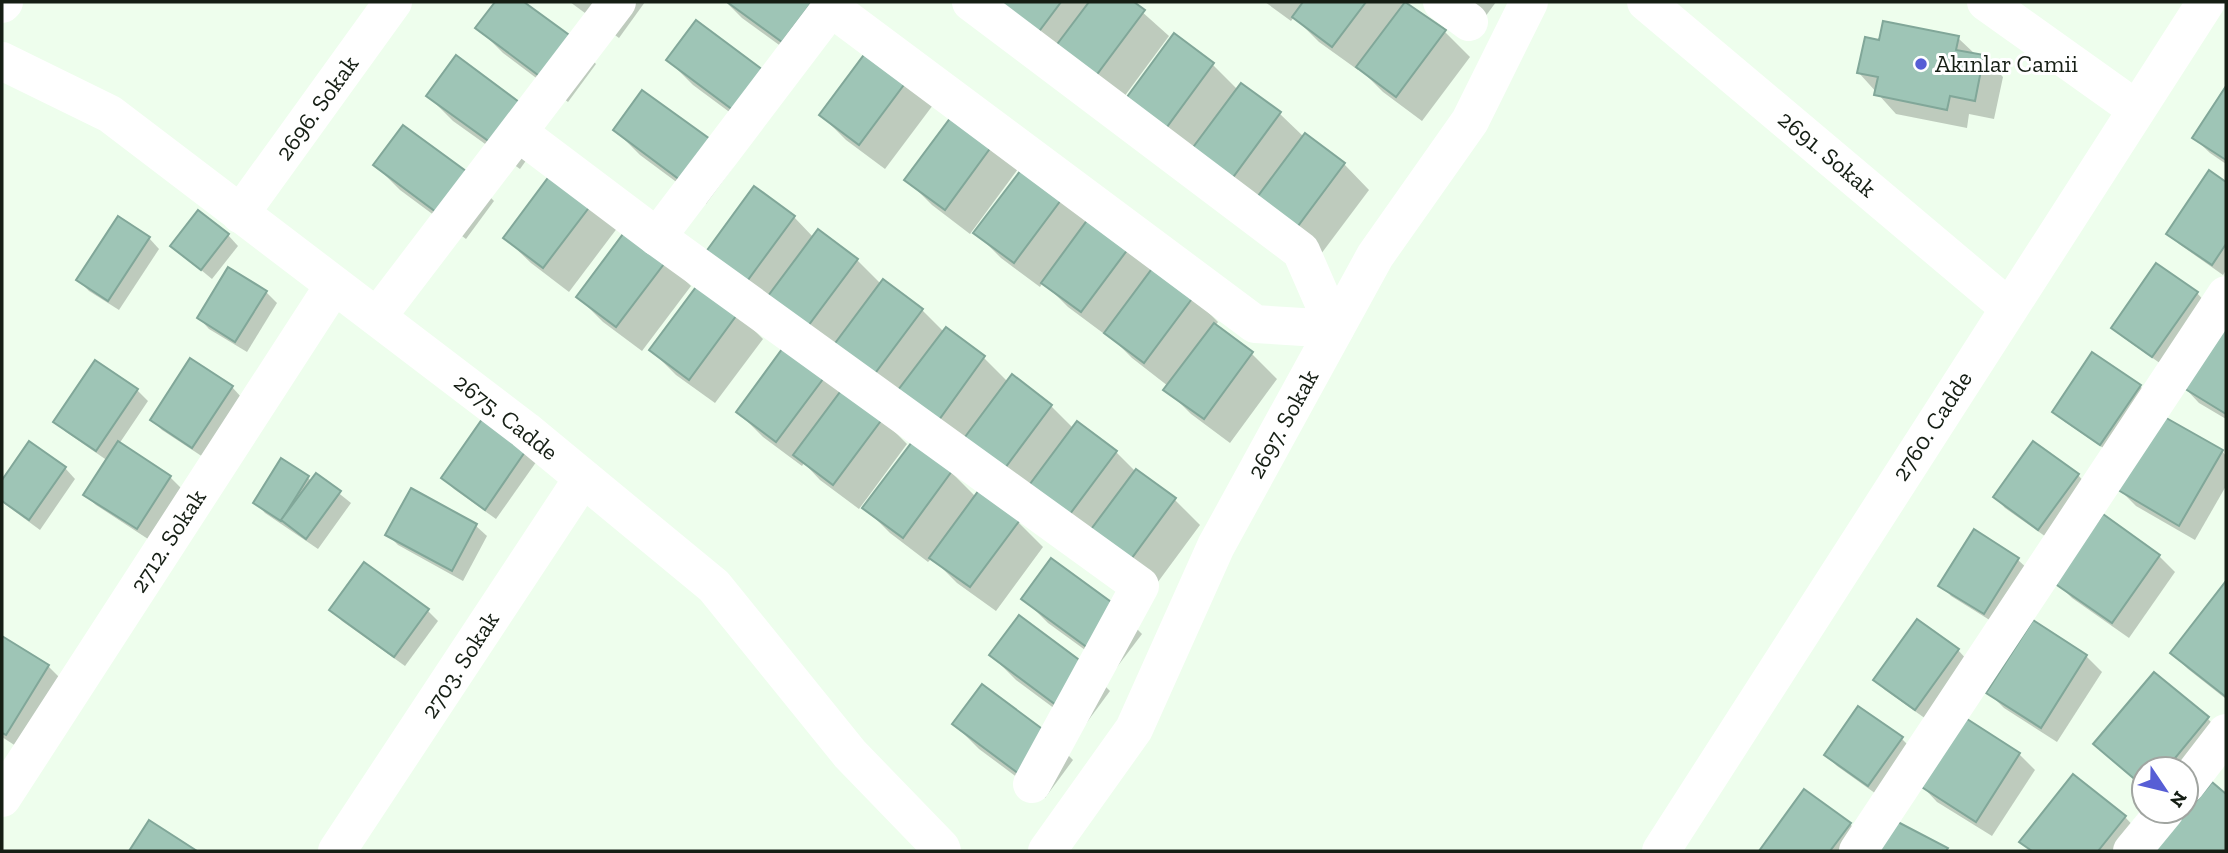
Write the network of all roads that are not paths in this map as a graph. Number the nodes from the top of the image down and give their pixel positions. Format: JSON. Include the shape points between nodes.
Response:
{"nodes":[{"id":1,"x":393,"y":2,"type":"edge"},
{"id":2,"x":617,"y":2,"type":"edge"},
{"id":3,"x":971,"y":2,"type":"edge"},
{"id":4,"x":1529,"y":2,"type":"edge"},
{"id":5,"x":1646,"y":2,"type":"edge"},
{"id":6,"x":1986,"y":2,"type":"edge"},
{"id":7,"x":2206,"y":2,"type":"edge"},
{"id":8,"x":832,"y":5,"type":"edge"},
{"id":9,"x":2,"y":61,"type":"edge"},
{"id":10,"x":2136,"y":109,"type":"junction"},
{"id":11,"x":519,"y":132,"type":"junction"},
{"id":12,"x":240,"y":214,"type":"junction"},
{"id":13,"x":657,"y":237,"type":"junction"},
{"id":14,"x":334,"y":285,"type":"junction"},
{"id":15,"x":2226,"y":295,"type":"edge"},
{"id":16,"x":2008,"y":307,"type":"junction"},
{"id":17,"x":377,"y":317,"type":"junction"},
{"id":18,"x":1335,"y":330,"type":"junction"},
{"id":19,"x":583,"y":478,"type":"junction"},
{"id":20,"x":2226,"y":733,"type":"edge"},
{"id":21,"x":2200,"y":767,"type":"edge"},
{"id":22,"x":1032,"y":784,"type":"dead end"},
{"id":23,"x":2,"y":798,"type":"edge"},
{"id":24,"x":2153,"y":825,"type":"edge"},
{"id":25,"x":337,"y":851,"type":"edge"},
{"id":26,"x":942,"y":851,"type":"edge"},
{"id":27,"x":1047,"y":851,"type":"edge"},
{"id":28,"x":1661,"y":851,"type":"edge"},
{"id":29,"x":1858,"y":851,"type":"edge"},
{"id":30,"x":2132,"y":851,"type":"edge"}],
"edges":[{"from":1,"to":12,"type":"street","name":"2696. Sokak"},
{"from":2,"to":11,"type":"street"},
{"from":3,"to":18,"type":"street","via":[[1301,251]]},
{"from":4,"to":18,"type":"street","name":"2697. Sokak","via":[[1470,121],[1375,256]]},
{"from":5,"to":16,"type":"street","name":"2691. Sokak"},
{"from":6,"to":10,"type":"street"},
{"from":7,"to":10,"type":"street","name":"2760. Cadde"},
{"from":8,"to":13,"type":"street"},
{"from":8,"to":18,"type":"street","via":[[1255,324]]},
{"from":9,"to":12,"type":"street","name":"2675. Cadde","via":[[110,114]]},
{"from":10,"to":16,"type":"street","name":"2760. Cadde"},
{"from":11,"to":13,"type":"street"},
{"from":11,"to":17,"type":"street"},
{"from":12,"to":14,"type":"street","name":"2675. Cadde"},
{"from":13,"to":22,"type":"street","via":[[1140,586]]},
{"from":14,"to":17,"type":"street","name":"2675. Cadde"},
{"from":14,"to":23,"type":"street","name":"2712. Sokak"},
{"from":15,"to":29,"type":"street"},
{"from":16,"to":28,"type":"street","name":"2760. Cadde"},
{"from":17,"to":19,"type":"street","name":"2675. Cadde"},
{"from":18,"to":27,"type":"street","name":"2697. Sokak","via":[[1216,546],[1134,729]]},
{"from":19,"to":25,"type":"street","name":"2703. Sokak"},
{"from":19,"to":26,"type":"street","name":"2675. Cadde","via":[[714,586],[850,754]]},
{"from":20,"to":21,"type":"street"},
{"from":24,"to":30,"type":"street"}]}
